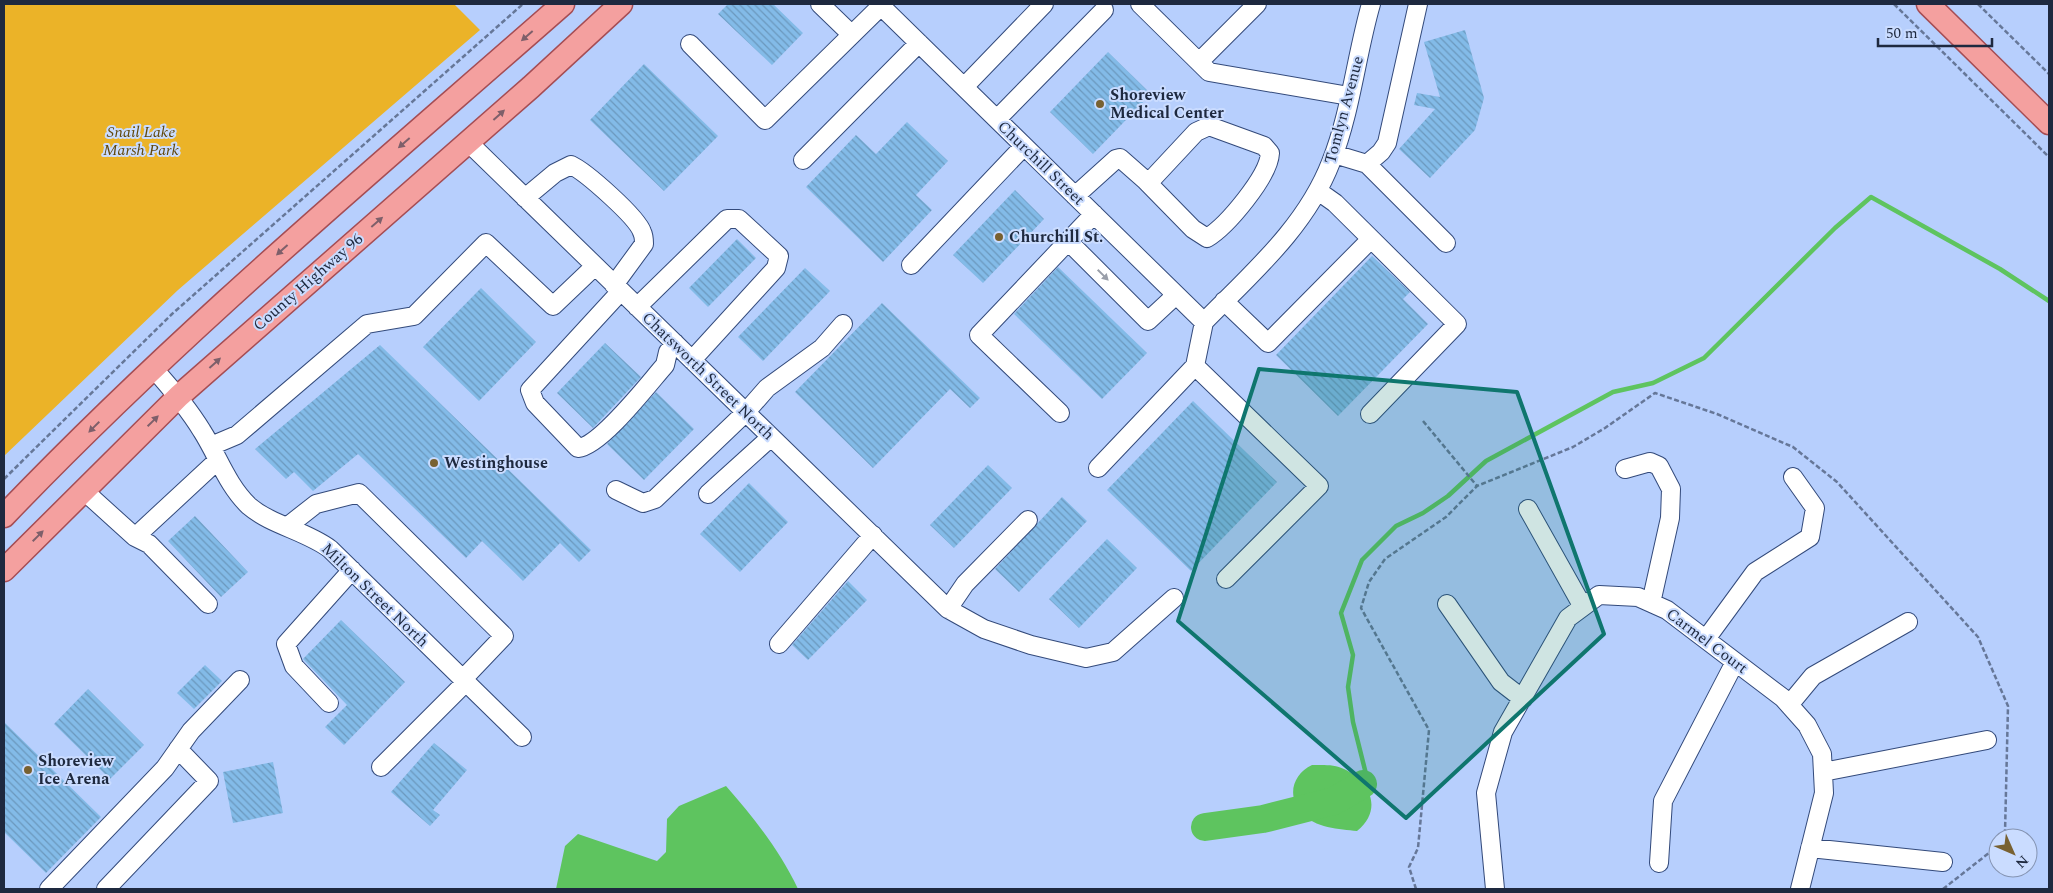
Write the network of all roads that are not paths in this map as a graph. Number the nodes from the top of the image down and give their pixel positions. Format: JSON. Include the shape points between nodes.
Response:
{"nodes":[{"id":1,"x":563,"y":4,"type":"edge"},
{"id":2,"x":621,"y":4,"type":"edge"},
{"id":3,"x":820,"y":4,"type":"edge"},
{"id":4,"x":1044,"y":4,"type":"edge"},
{"id":5,"x":1140,"y":4,"type":"edge"},
{"id":6,"x":1258,"y":4,"type":"edge"},
{"id":7,"x":1371,"y":4,"type":"edge"},
{"id":8,"x":1418,"y":4,"type":"edge"},
{"id":9,"x":1928,"y":4,"type":"edge"},
{"id":10,"x":880,"y":5,"type":"edge"},
{"id":11,"x":1104,"y":10,"type":"dead end"},
{"id":12,"x":851,"y":34,"type":"junction"},
{"id":13,"x":919,"y":43,"type":"junction"},
{"id":14,"x":690,"y":44,"type":"dead end"},
{"id":15,"x":1199,"y":62,"type":"junction"},
{"id":16,"x":964,"y":87,"type":"junction"},
{"id":17,"x":1349,"y":96,"type":"junction"},
{"id":18,"x":997,"y":119,"type":"junction"},
{"id":19,"x":2049,"y":123,"type":"edge"},
{"id":20,"x":468,"y":143,"type":"junction"},
{"id":21,"x":1024,"y":146,"type":"junction"},
{"id":22,"x":1334,"y":154,"type":"junction"},
{"id":23,"x":803,"y":160,"type":"dead end"},
{"id":24,"x":1367,"y":164,"type":"junction"},
{"id":25,"x":1145,"y":180,"type":"junction"},
{"id":26,"x":1318,"y":191,"type":"junction"},
{"id":27,"x":1076,"y":196,"type":"junction"},
{"id":28,"x":525,"y":198,"type":"junction"},
{"id":29,"x":1094,"y":214,"type":"junction"},
{"id":30,"x":1371,"y":239,"type":"junction"},
{"id":31,"x":1068,"y":241,"type":"junction"},
{"id":32,"x":1446,"y":243,"type":"dead end"},
{"id":33,"x":911,"y":265,"type":"dead end"},
{"id":34,"x":595,"y":266,"type":"junction"},
{"id":35,"x":618,"y":288,"type":"junction"},
{"id":36,"x":1176,"y":295,"type":"junction"},
{"id":37,"x":1224,"y":301,"type":"junction"},
{"id":38,"x":637,"y":307,"type":"junction"},
{"id":39,"x":1204,"y":322,"type":"junction"},
{"id":40,"x":843,"y":324,"type":"dead end"},
{"id":41,"x":675,"y":343,"type":"junction"},
{"id":42,"x":692,"y":360,"type":"junction"},
{"id":43,"x":1195,"y":366,"type":"junction"},
{"id":44,"x":153,"y":368,"type":"junction"},
{"id":45,"x":179,"y":396,"type":"junction"},
{"id":46,"x":746,"y":412,"type":"junction"},
{"id":47,"x":1060,"y":413,"type":"dead end"},
{"id":48,"x":1370,"y":414,"type":"dead end"},
{"id":49,"x":771,"y":437,"type":"junction"},
{"id":50,"x":215,"y":453,"type":"junction"},
{"id":51,"x":1098,"y":468,"type":"dead end"},
{"id":52,"x":1625,"y":469,"type":"dead end"},
{"id":53,"x":1793,"y":477,"type":"dead end"},
{"id":54,"x":83,"y":490,"type":"junction"},
{"id":55,"x":616,"y":490,"type":"dead end"},
{"id":56,"x":708,"y":494,"type":"dead end"},
{"id":57,"x":1528,"y":509,"type":"dead end"},
{"id":58,"x":4,"y":516,"type":"edge"},
{"id":59,"x":1028,"y":520,"type":"dead end"},
{"id":60,"x":288,"y":526,"type":"junction"},
{"id":61,"x":873,"y":536,"type":"junction"},
{"id":62,"x":135,"y":537,"type":"junction"},
{"id":63,"x":4,"y":570,"type":"edge"},
{"id":64,"x":352,"y":570,"type":"junction"},
{"id":65,"x":1226,"y":578,"type":"dead end"},
{"id":66,"x":1174,"y":598,"type":"dead end"},
{"id":67,"x":1651,"y":603,"type":"junction"},
{"id":68,"x":208,"y":604,"type":"dead end"},
{"id":69,"x":1447,"y":604,"type":"dead end"},
{"id":70,"x":1583,"y":607,"type":"junction"},
{"id":71,"x":948,"y":609,"type":"junction"},
{"id":72,"x":1908,"y":622,"type":"dead end"},
{"id":73,"x":1706,"y":639,"type":"junction"},
{"id":74,"x":779,"y":644,"type":"dead end"},
{"id":75,"x":1736,"y":662,"type":"junction"},
{"id":76,"x":240,"y":680,"type":"dead end"},
{"id":77,"x":464,"y":681,"type":"junction"},
{"id":78,"x":1522,"y":699,"type":"junction"},
{"id":79,"x":329,"y":702,"type":"dead end"},
{"id":80,"x":1789,"y":705,"type":"junction"},
{"id":81,"x":522,"y":737,"type":"dead end"},
{"id":82,"x":1987,"y":740,"type":"dead end"},
{"id":83,"x":178,"y":749,"type":"junction"},
{"id":84,"x":381,"y":768,"type":"dead end"},
{"id":85,"x":1823,"y":772,"type":"junction"},
{"id":86,"x":1810,"y":848,"type":"junction"},
{"id":87,"x":1943,"y":862,"type":"dead end"},
{"id":88,"x":1659,"y":863,"type":"dead end"},
{"id":89,"x":49,"y":889,"type":"edge"},
{"id":90,"x":106,"y":889,"type":"edge"},
{"id":91,"x":1495,"y":889,"type":"edge"},
{"id":92,"x":1800,"y":889,"type":"edge"}],
"edges":[{"from":1,"to":44,"type":"main road","one_way":true,"via":[[332,205]]},
{"from":20,"to":2,"type":"main road","name":"County Highway 96","one_way":true},
{"from":3,"to":12,"type":"street"},
{"from":4,"to":16,"type":"street"},
{"from":5,"to":15,"type":"street"},
{"from":6,"to":15,"type":"street"},
{"from":7,"to":17,"type":"street","name":"Tomlyn Avenue"},
{"from":8,"to":24,"type":"street","via":[[1387,143]]},
{"from":9,"to":19,"type":"main road"},
{"from":10,"to":12,"type":"street"},
{"from":10,"to":13,"type":"street","name":"Churchill Street"},
{"from":11,"to":18,"type":"street"},
{"from":12,"to":14,"type":"street","via":[[765,120]]},
{"from":13,"to":16,"type":"street","name":"Churchill Street"},
{"from":13,"to":23,"type":"street"},
{"from":15,"to":17,"type":"street","via":[[1209,72]]},
{"from":16,"to":18,"type":"street","name":"Churchill Street"},
{"from":17,"to":22,"type":"street","name":"Tomlyn Avenue"},
{"from":18,"to":21,"type":"street","name":"Churchill Street"},
{"from":20,"to":28,"type":"street","name":"Chatsworth Street North"},
{"from":45,"to":20,"type":"main road","name":"County Highway 96","one_way":true},
{"from":21,"to":27,"type":"street","name":"Churchill Street"},
{"from":21,"to":33,"type":"street"},
{"from":22,"to":24,"type":"street"},
{"from":22,"to":26,"type":"street","name":"Tomlyn Avenue"},
{"from":24,"to":32,"type":"street"},
{"from":25,"to":25,"type":"street","via":[[1154,177],[1196,132],[1209,126],[1264,146],[1270,153],[1269,162],[1244,201],[1208,238],[1193,229]]},
{"from":25,"to":27,"type":"street","via":[[1120,158]]},
{"from":26,"to":30,"type":"street","via":[[1335,203]]},
{"from":26,"to":37,"type":"street","name":"Tomlyn Avenue","via":[[1300,220],[1277,247]]},
{"from":27,"to":29,"type":"street","name":"Churchill Street"},
{"from":28,"to":34,"type":"street","name":"Chatsworth Street North"},
{"from":28,"to":35,"type":"street","via":[[555,174],[571,166],[583,171],[632,218],[642,231],[644,244]]},
{"from":29,"to":31,"type":"street"},
{"from":29,"to":36,"type":"street","name":"Churchill Street"},
{"from":30,"to":37,"type":"street","via":[[1268,343]]},
{"from":30,"to":48,"type":"street","via":[[1457,324]]},
{"from":31,"to":36,"type":"street","one_way":true,"via":[[1148,321]]},
{"from":31,"to":47,"type":"street","via":[[979,335]]},
{"from":34,"to":35,"type":"street","name":"Chatsworth Street North"},
{"from":34,"to":50,"type":"street","via":[[554,306],[486,243],[414,316],[367,324]]},
{"from":35,"to":38,"type":"street","name":"Chatsworth Street North"},
{"from":35,"to":41,"type":"street","via":[[530,390],[534,403],[578,448],[587,447],[614,422],[665,364]]},
{"from":36,"to":39,"type":"street","name":"Churchill Street"},
{"from":37,"to":39,"type":"street","name":"Tomlyn Avenue"},
{"from":38,"to":41,"type":"street","name":"Chatsworth Street North"},
{"from":38,"to":42,"type":"street","via":[[727,219],[739,219],[779,256],[776,268]]},
{"from":39,"to":43,"type":"street"},
{"from":40,"to":46,"type":"street","via":[[822,348],[767,388]]},
{"from":41,"to":42,"type":"street","name":"Chatsworth Street North"},
{"from":42,"to":46,"type":"street","name":"Chatsworth Street North"},
{"from":43,"to":51,"type":"street"},
{"from":43,"to":65,"type":"street","via":[[1319,486]]},
{"from":44,"to":45,"type":"street","name":"Milton Street North"},
{"from":44,"to":58,"type":"main road","one_way":true},
{"from":45,"to":50,"type":"street","name":"Milton Street North"},
{"from":54,"to":45,"type":"main road","name":"County Highway 96","one_way":true},
{"from":46,"to":49,"type":"street","name":"Chatsworth Street North"},
{"from":46,"to":55,"type":"street","via":[[656,499],[644,503]]},
{"from":49,"to":56,"type":"street"},
{"from":49,"to":61,"type":"street","name":"Chatsworth Street North"},
{"from":50,"to":60,"type":"street","name":"Milton Street North","via":[[239,494],[250,506]]},
{"from":50,"to":62,"type":"street"},
{"from":52,"to":67,"type":"street","via":[[1650,462],[1660,466],[1671,489],[1670,518]]},
{"from":53,"to":73,"type":"street","via":[[1815,508],[1810,538],[1755,572]]},
{"from":54,"to":62,"type":"street"},
{"from":63,"to":54,"type":"main road","name":"County Highway 96","one_way":true},
{"from":57,"to":70,"type":"street"},
{"from":59,"to":71,"type":"street","via":[[965,584]]},
{"from":60,"to":64,"type":"street","name":"Milton Street North","via":[[317,539]]},
{"from":60,"to":77,"type":"street","via":[[316,504],[359,492],[504,636]]},
{"from":61,"to":71,"type":"street","name":"Chatsworth Street North"},
{"from":61,"to":74,"type":"street"},
{"from":62,"to":68,"type":"street","via":[[149,544]]},
{"from":64,"to":77,"type":"street","name":"Milton Street North"},
{"from":64,"to":79,"type":"street","via":[[286,644],[294,666]]},
{"from":66,"to":71,"type":"street","name":"Chatsworth Street North","via":[[1113,652],[1086,658],[1031,645],[984,629]]},
{"from":67,"to":70,"type":"street","name":"Carmel Court","via":[[1638,597],[1599,595]]},
{"from":67,"to":73,"type":"street","name":"Carmel Court","via":[[1668,610]]},
{"from":69,"to":78,"type":"street","via":[[1501,682]]},
{"from":70,"to":78,"type":"street","name":"Carmel Court","via":[[1568,618]]},
{"from":72,"to":80,"type":"street","via":[[1813,676]]},
{"from":73,"to":75,"type":"street","name":"Carmel Court"},
{"from":75,"to":80,"type":"street","name":"Carmel Court"},
{"from":75,"to":88,"type":"street","via":[[1664,801]]},
{"from":76,"to":83,"type":"street"},
{"from":77,"to":81,"type":"street","name":"Milton Street North"},
{"from":77,"to":84,"type":"street"},
{"from":78,"to":91,"type":"street","name":"Carmel Court","via":[[1504,732],[1486,793]]},
{"from":80,"to":85,"type":"street","name":"Carmel Court","via":[[1807,725],[1822,754]]},
{"from":82,"to":85,"type":"street"},
{"from":83,"to":89,"type":"street","via":[[165,768]]},
{"from":83,"to":90,"type":"street","via":[[209,781]]},
{"from":85,"to":86,"type":"street","name":"Carmel Court","via":[[1824,793]]},
{"from":86,"to":87,"type":"street"},
{"from":86,"to":92,"type":"street","name":"Carmel Court"}]}
